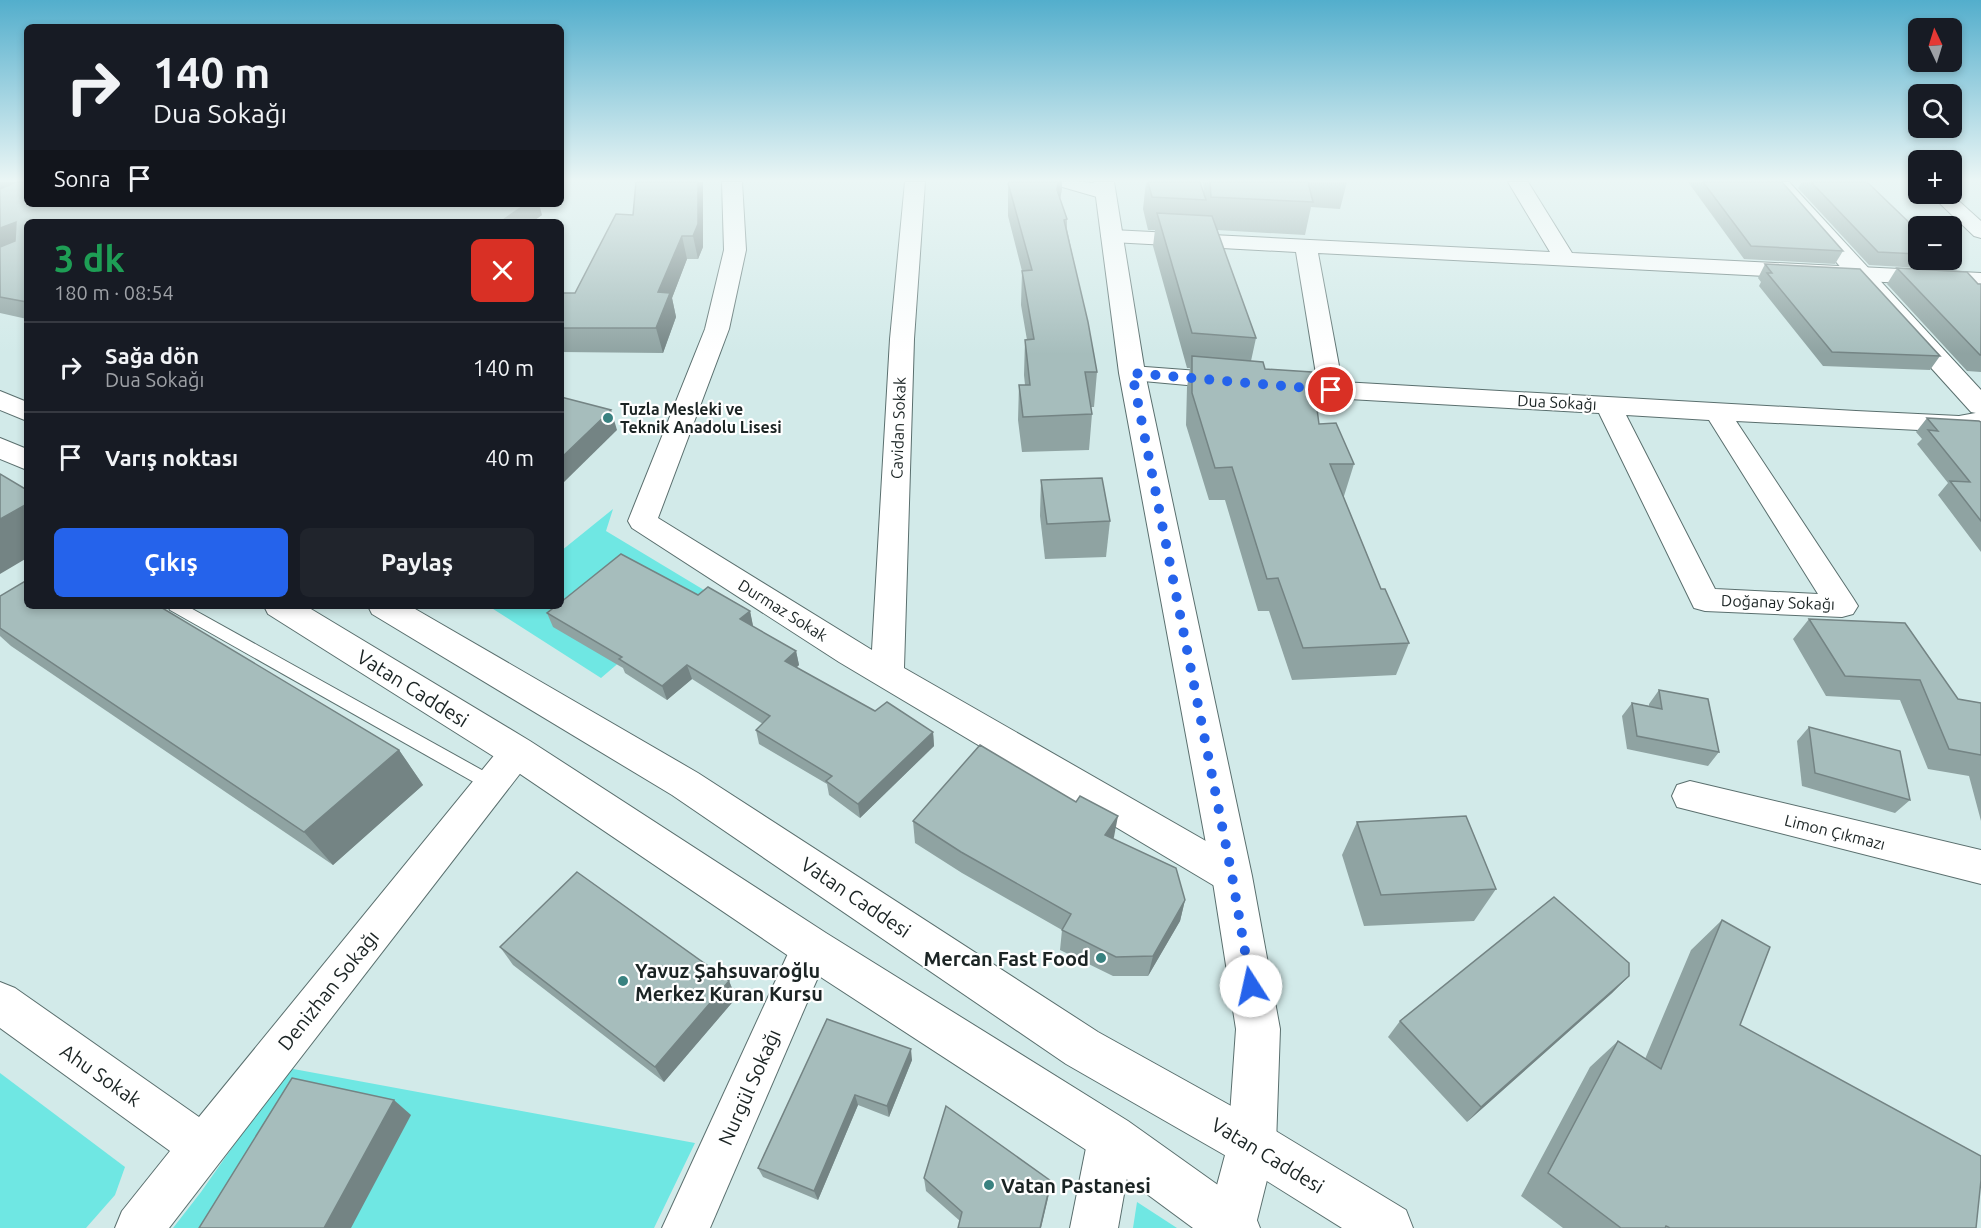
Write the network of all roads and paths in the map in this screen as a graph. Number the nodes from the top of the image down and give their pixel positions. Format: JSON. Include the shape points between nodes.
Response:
{"nodes":[{"id":1,"x":735,"y":239,"type":"edge"},
{"id":2,"x":910,"y":239,"type":"edge"},
{"id":3,"x":1112,"y":239,"type":"edge"},
{"id":4,"x":1183,"y":239,"type":"edge"},
{"id":5,"x":1553,"y":239,"type":"edge"},
{"id":6,"x":1829,"y":239,"type":"edge"},
{"id":7,"x":1306,"y":245,"type":"junction"},
{"id":8,"x":1565,"y":259,"type":"junction"},
{"id":9,"x":1857,"y":272,"type":"junction"},
{"id":10,"x":1981,"y":280,"type":"edge"},
{"id":11,"x":1132,"y":373,"type":"junction"},
{"id":12,"x":1331,"y":390,"type":"junction"},
{"id":13,"x":1606,"y":404,"type":"junction"},
{"id":14,"x":1981,"y":406,"type":"edge"},
{"id":15,"x":1719,"y":413,"type":"junction"},
{"id":16,"x":1981,"y":420,"type":"edge"},
{"id":17,"x":0,"y":447,"type":"edge"},
{"id":18,"x":24,"y":459,"type":"edge"},
{"id":19,"x":180,"y":609,"type":"edge"},
{"id":20,"x":285,"y":609,"type":"edge"},
{"id":21,"x":389,"y":609,"type":"edge"},
{"id":22,"x":887,"y":674,"type":"junction"},
{"id":23,"x":517,"y":752,"type":"junction"},
{"id":24,"x":492,"y":784,"type":"junction"},
{"id":25,"x":1690,"y":796,"type":"dead end"},
{"id":26,"x":1981,"y":867,"type":"edge"},
{"id":27,"x":1232,"y":876,"type":"junction"},
{"id":28,"x":811,"y":947,"type":"junction"},
{"id":29,"x":0,"y":1003,"type":"edge"},
{"id":30,"x":1111,"y":1138,"type":"junction"},
{"id":31,"x":1252,"y":1144,"type":"junction"},
{"id":32,"x":203,"y":1147,"type":"junction"},
{"id":33,"x":1233,"y":1227,"type":"edge"},
{"id":34,"x":139,"y":1228,"type":"edge"},
{"id":35,"x":686,"y":1228,"type":"edge"},
{"id":36,"x":1094,"y":1228,"type":"edge"},
{"id":37,"x":1388,"y":1228,"type":"edge"}],
"edges":[{"from":1,"to":22,"type":"street","name":"Durmaz Sokak","via":[[717,329],[642,521]]},
{"from":2,"to":22,"type":"street","name":"Cavidan Sokak"},
{"from":3,"to":11,"type":"main road"},
{"from":4,"to":7,"type":"street"},
{"from":5,"to":8,"type":"street"},
{"from":6,"to":9,"type":"main road"},
{"from":7,"to":8,"type":"street"},
{"from":7,"to":12,"type":"street"},
{"from":8,"to":9,"type":"street"},
{"from":9,"to":10,"type":"street"},
{"from":9,"to":14,"type":"main road"},
{"from":11,"to":12,"type":"street","name":"Dua Sokağı"},
{"from":11,"to":27,"type":"main road"},
{"from":12,"to":13,"type":"street","name":"Dua Sokağı"},
{"from":13,"to":15,"type":"street","name":"Dua Sokağı"},
{"from":13,"to":15,"type":"street","name":"Doğanay Sokağı","via":[[1705,600],[1842,606]]},
{"from":15,"to":16,"type":"street","name":"Dua Sokağı","via":[[1959,424]]},
{"from":17,"to":18,"type":"main road"},
{"from":19,"to":24,"type":"lane"},
{"from":20,"to":23,"type":"main road","name":"Vatan Caddesi"},
{"from":21,"to":31,"type":"main road","name":"Vatan Caddesi","via":[[685,784],[1082,1048]]},
{"from":22,"to":27,"type":"street","name":"Durmaz Sokak"},
{"from":23,"to":24,"type":"street","name":"Denizhan Sokağı"},
{"from":23,"to":28,"type":"main road","name":"Vatan Caddesi"},
{"from":24,"to":32,"type":"street","name":"Denizhan Sokağı"},
{"from":25,"to":26,"type":"street","name":"Limon Çıkmazı"},
{"from":27,"to":31,"type":"main road","via":[[1258,1029]]},
{"from":28,"to":30,"type":"main road","name":"Vatan Caddesi"},
{"from":28,"to":35,"type":"street","name":"Nurgül Sokağı"},
{"from":29,"to":32,"type":"street","name":"Ahu Sokak"},
{"from":30,"to":33,"type":"main road","name":"Vatan Caddesi"},
{"from":30,"to":36,"type":"street"},
{"from":31,"to":33,"type":"main road"},
{"from":31,"to":37,"type":"main road","name":"Vatan Caddesi"},
{"from":32,"to":34,"type":"street","name":"Denizhan Sokağı"}]}
